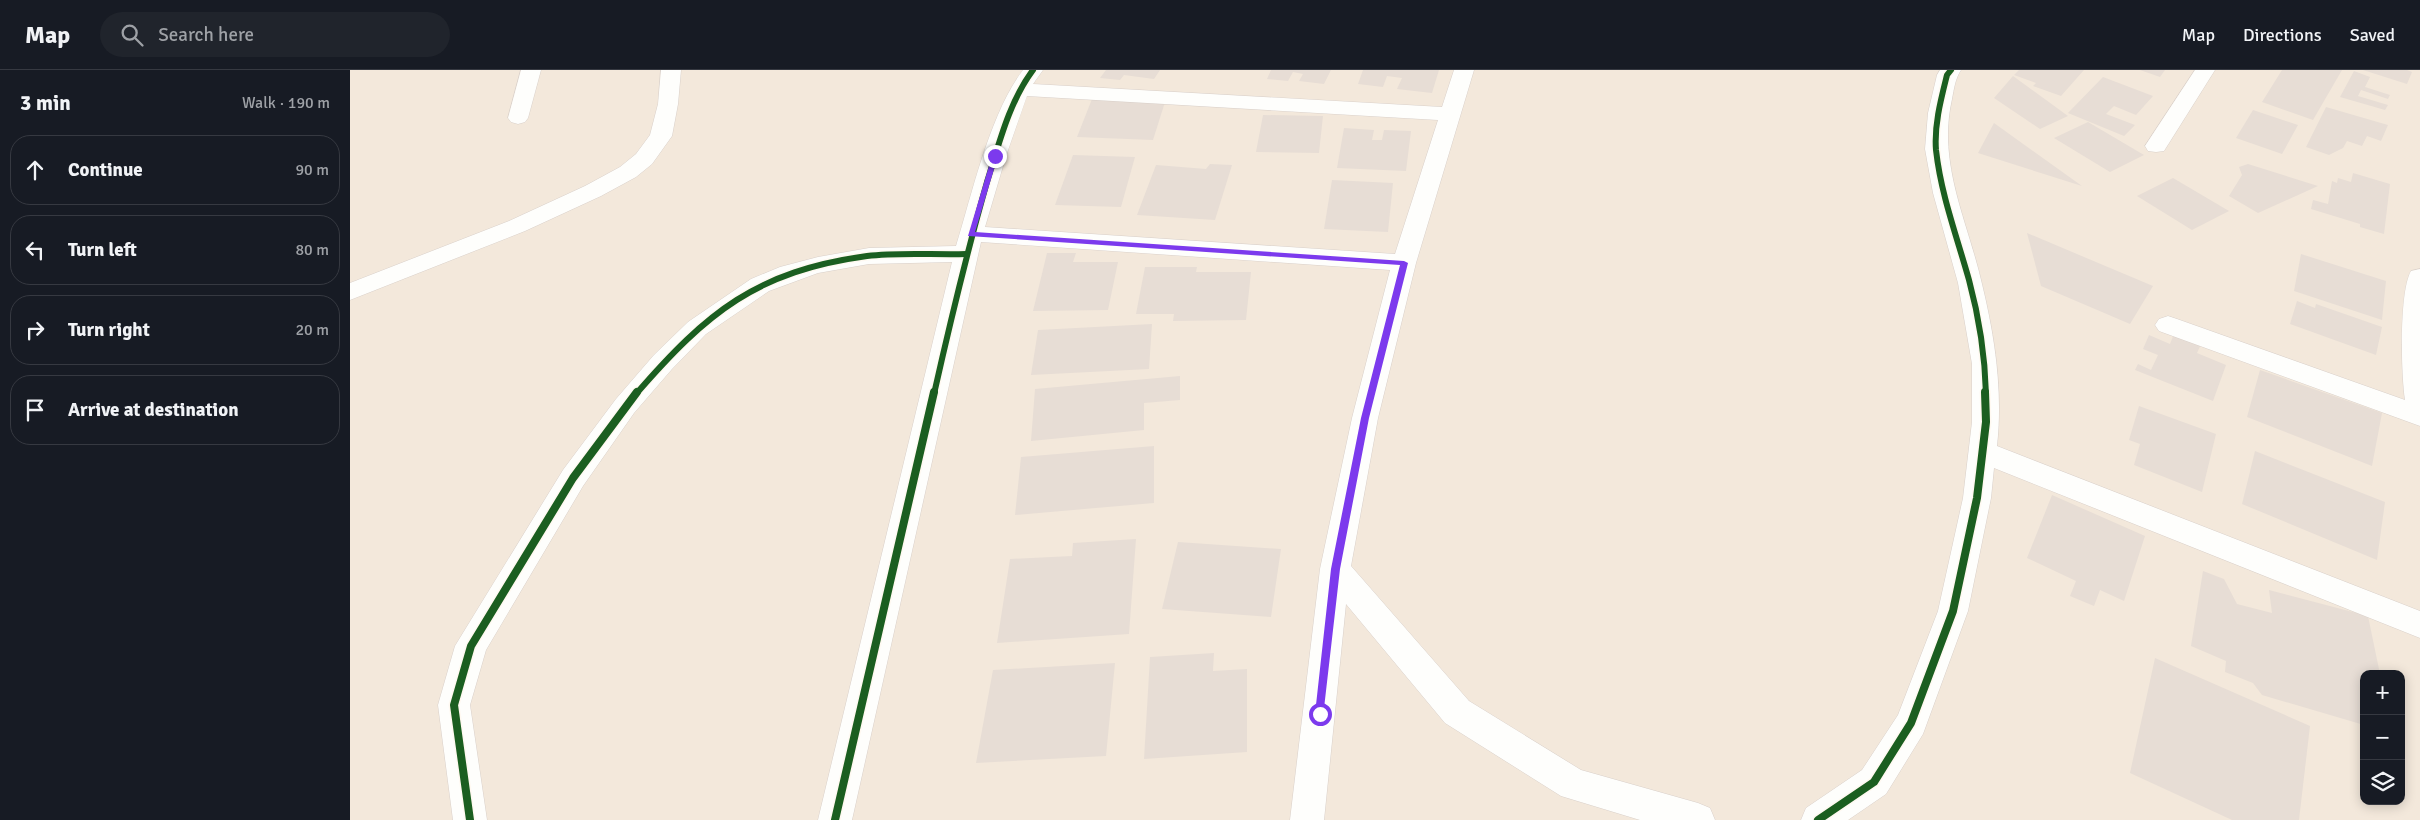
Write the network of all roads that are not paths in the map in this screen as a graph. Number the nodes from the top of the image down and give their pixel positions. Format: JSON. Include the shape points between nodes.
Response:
{"nodes":[{"id":1,"x":531,"y":70,"type":"edge"},
{"id":2,"x":671,"y":70,"type":"edge"},
{"id":3,"x":1464,"y":70,"type":"edge"},
{"id":4,"x":1951,"y":70,"type":"edge"},
{"id":5,"x":2205,"y":70,"type":"edge"},
{"id":6,"x":1026,"y":79,"type":"edge"},
{"id":7,"x":1449,"y":114,"type":"junction"},
{"id":8,"x":518,"y":118,"type":"dead end"},
{"id":9,"x":2156,"y":146,"type":"dead end"},
{"id":10,"x":968,"y":244,"type":"junction"},
{"id":11,"x":1404,"y":263,"type":"junction"},
{"id":12,"x":2420,"y":277,"type":"edge"},
{"id":13,"x":350,"y":292,"type":"edge"},
{"id":14,"x":2168,"y":325,"type":"dead end"},
{"id":15,"x":2420,"y":410,"type":"edge"},
{"id":16,"x":2420,"y":416,"type":"edge"},
{"id":17,"x":1982,"y":452,"type":"junction"},
{"id":18,"x":1335,"y":569,"type":"junction"},
{"id":19,"x":2420,"y":625,"type":"edge"},
{"id":20,"x":470,"y":820,"type":"edge"},
{"id":21,"x":835,"y":820,"type":"edge"},
{"id":22,"x":1307,"y":820,"type":"edge"},
{"id":23,"x":1698,"y":820,"type":"edge"},
{"id":24,"x":1818,"y":820,"type":"edge"}],
"edges":[{"from":1,"to":8,"type":"street"},
{"from":2,"to":13,"type":"street","via":[[661,136],[644,159],[628,172],[517,226]]},
{"from":3,"to":7,"type":"street"},
{"from":4,"to":17,"type":"street","via":[[1938,113],[1936,149],[1944,193],[1970,283],[1985,364],[1986,422]]},
{"from":5,"to":9,"type":"street"},
{"from":6,"to":7,"type":"street"},
{"from":6,"to":10,"type":"street"},
{"from":7,"to":11,"type":"street"},
{"from":10,"to":11,"type":"street"},
{"from":10,"to":20,"type":"street","via":[[869,256],[789,273],[731,302],[697,328],[663,362],[625,406],[573,478],[471,646],[454,705]]},
{"from":10,"to":21,"type":"street"},
{"from":11,"to":18,"type":"street","via":[[1365,418]]},
{"from":12,"to":15,"type":"street","via":[[2414,361]]},
{"from":14,"to":16,"type":"street"},
{"from":17,"to":19,"type":"street"},
{"from":17,"to":24,"type":"street","via":[[1953,610],[1911,723],[1874,782]]},
{"from":18,"to":22,"type":"street"},
{"from":18,"to":23,"type":"street","via":[[1457,712],[1573,784]]}]}
